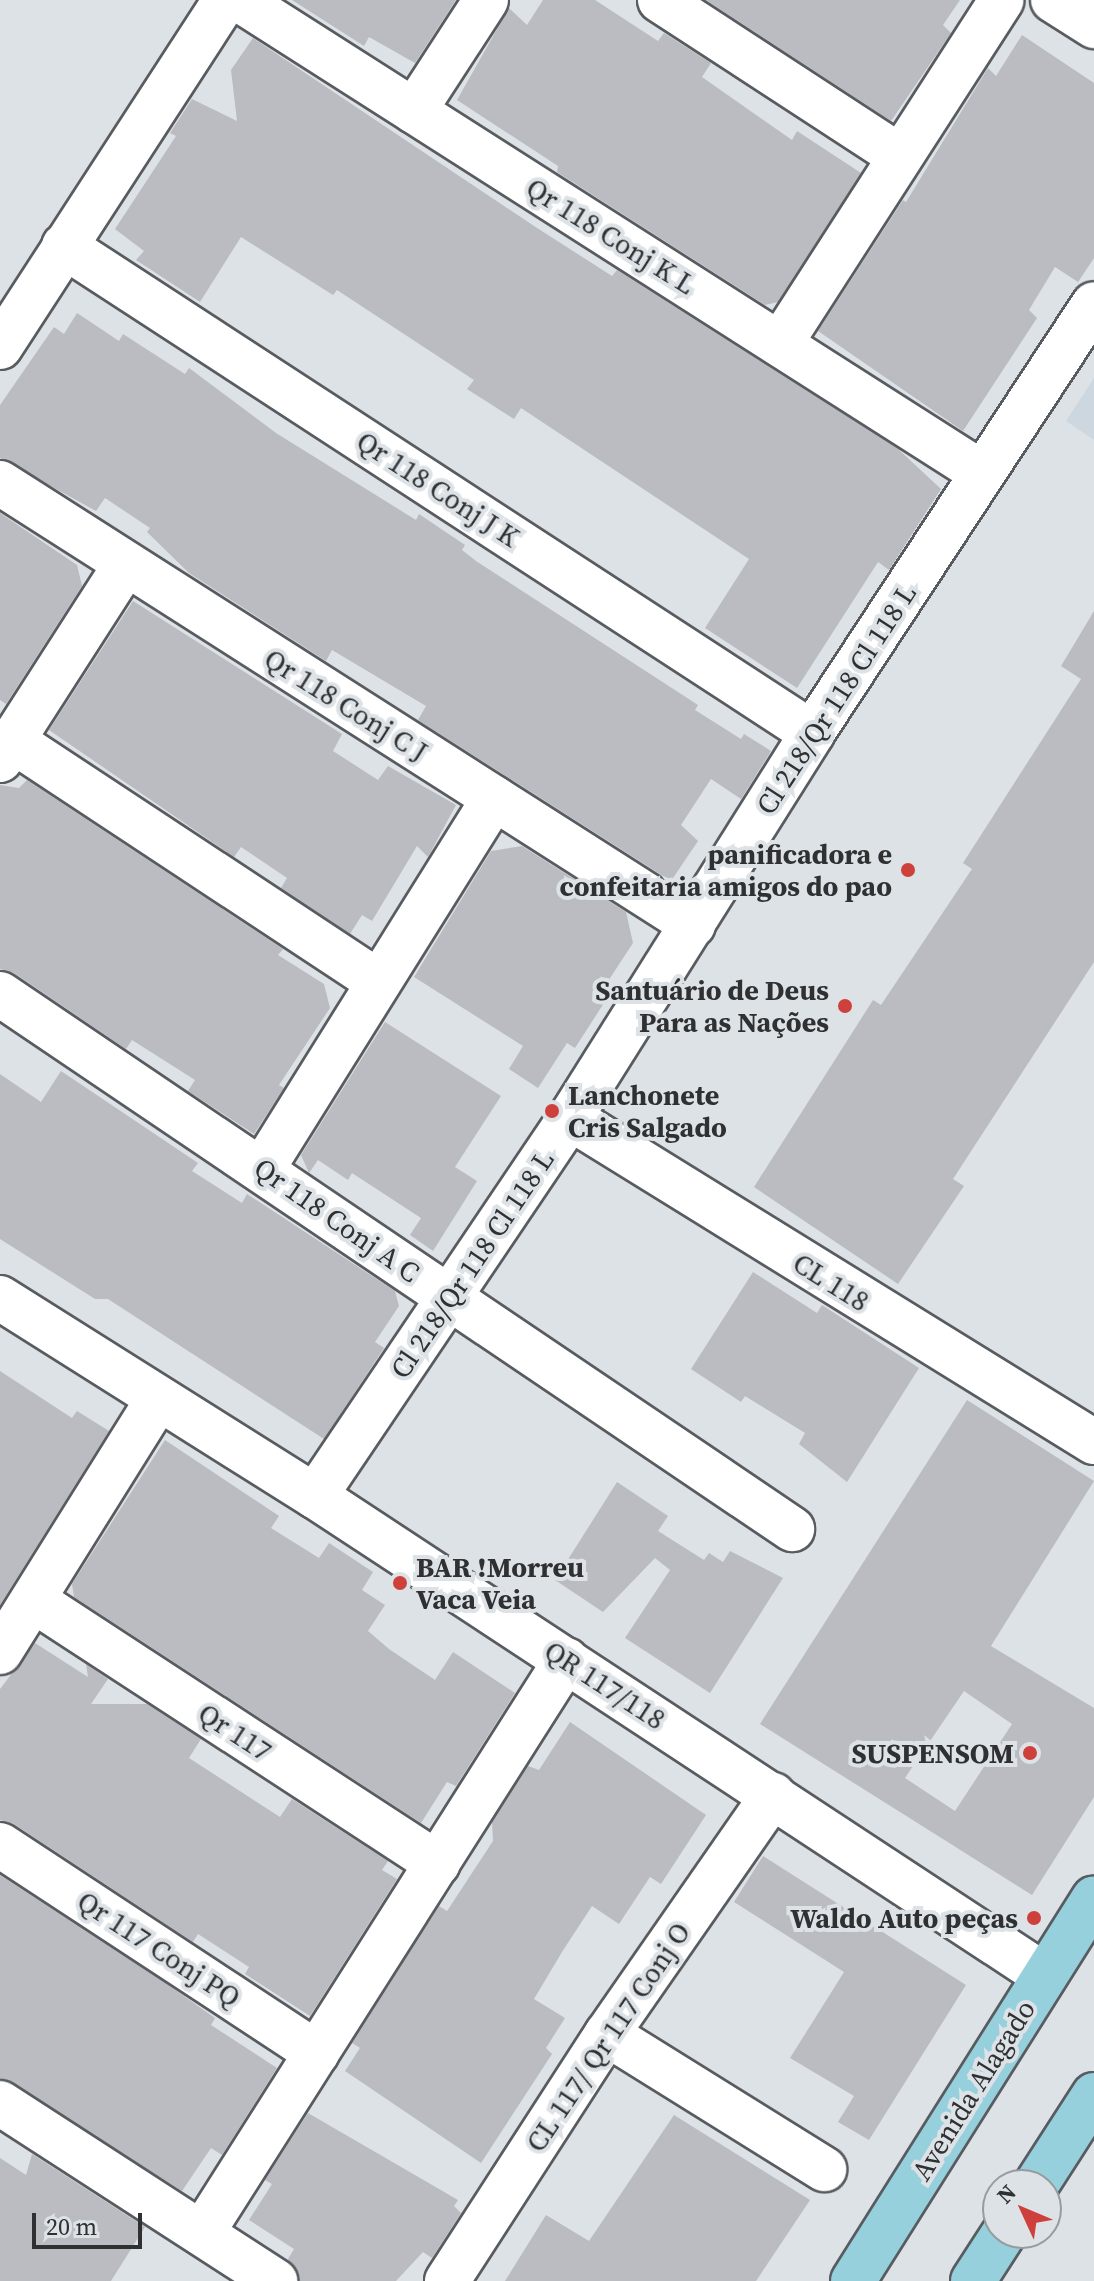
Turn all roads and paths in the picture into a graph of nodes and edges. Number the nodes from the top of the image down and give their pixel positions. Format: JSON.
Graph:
{"nodes":[{"id":1,"x":225,"y":0,"type":"edge"},
{"id":2,"x":240,"y":0,"type":"edge"},
{"id":3,"x":486,"y":0,"type":"edge"},
{"id":4,"x":660,"y":0,"type":"edge"},
{"id":5,"x":1002,"y":0,"type":"edge"},
{"id":6,"x":1053,"y":0,"type":"edge"},
{"id":7,"x":1094,"y":26,"type":"edge"},
{"id":8,"x":414,"y":111,"type":"junction"},
{"id":9,"x":899,"y":156,"type":"junction"},
{"id":10,"x":64,"y":246,"type":"junction"},
{"id":11,"x":1094,"y":304,"type":"edge"},
{"id":12,"x":780,"y":344,"type":"junction"},
{"id":13,"x":0,"y":347,"type":"edge"},
{"id":14,"x":982,"y":473,"type":"junction"},
{"id":15,"x":0,"y":483,"type":"edge"},
{"id":16,"x":124,"y":567,"type":"junction"},
{"id":17,"x":812,"y":733,"type":"junction"},
{"id":18,"x":7,"y":751,"type":"edge"},
{"id":19,"x":494,"y":798,"type":"junction"},
{"id":20,"x":693,"y":925,"type":"junction"},
{"id":21,"x":378,"y":982,"type":"junction"},
{"id":22,"x":0,"y":994,"type":"edge"},
{"id":23,"x":570,"y":1118,"type":"junction"},
{"id":24,"x":263,"y":1168,"type":"junction"},
{"id":25,"x":0,"y":1298,"type":"edge"},
{"id":26,"x":451,"y":1299,"type":"junction"},
{"id":27,"x":158,"y":1399,"type":"junction"},
{"id":28,"x":1094,"y":1442,"type":"edge"},
{"id":29,"x":315,"y":1496,"type":"junction"},
{"id":30,"x":792,"y":1529,"type":"dead end"},
{"id":31,"x":33,"y":1600,"type":"junction"},
{"id":32,"x":0,"y":1652,"type":"edge"},
{"id":33,"x":566,"y":1660,"type":"junction"},
{"id":34,"x":773,"y":1795,"type":"junction"},
{"id":35,"x":0,"y":1845,"type":"edge"},
{"id":36,"x":438,"y":1864,"type":"junction"},
{"id":37,"x":1094,"y":1899,"type":"edge"},
{"id":38,"x":1044,"y":1975,"type":"junction"},
{"id":39,"x":607,"y":2034,"type":"junction"},
{"id":40,"x":317,"y":2053,"type":"junction"},
{"id":41,"x":1094,"y":2095,"type":"edge"},
{"id":42,"x":0,"y":2103,"type":"edge"},
{"id":43,"x":824,"y":2169,"type":"dead end"},
{"id":44,"x":1046,"y":2169,"type":"edge"},
{"id":45,"x":202,"y":2233,"type":"junction"},
{"id":46,"x":994,"y":2249,"type":"edge"},
{"id":47,"x":275,"y":2281,"type":"edge"},
{"id":48,"x":447,"y":2281,"type":"edge"},
{"id":49,"x":853,"y":2281,"type":"edge"},
{"id":50,"x":973,"y":2281,"type":"edge"}],
"edges":[{"from":1,"to":10,"type":"street"},
{"from":2,"to":8,"type":"street","name":"Qr 118 Conj K L"},
{"from":3,"to":8,"type":"street"},
{"from":4,"to":9,"type":"street"},
{"from":5,"to":9,"type":"street"},
{"from":6,"to":7,"type":"street"},
{"from":8,"to":12,"type":"street","name":"Qr 118 Conj K L"},
{"from":9,"to":12,"type":"street"},
{"from":10,"to":13,"type":"street"},
{"from":10,"to":17,"type":"street","name":"Qr 118 Conj J K"},
{"from":11,"to":14,"type":"street","name":"Cl 218/Qr 118 Cl 118 L"},
{"from":12,"to":14,"type":"street","name":"Qr 118 Conj K L"},
{"from":14,"to":17,"type":"street","name":"Cl 218/Qr 118 Cl 118 L"},
{"from":15,"to":16,"type":"street","name":"Qr 118 Conj C J"},
{"from":16,"to":18,"type":"street"},
{"from":16,"to":19,"type":"street","name":"Qr 118 Conj C J"},
{"from":17,"to":20,"type":"street","name":"Cl 218/Qr 118 Cl 118 L"},
{"from":18,"to":21,"type":"street"},
{"from":19,"to":20,"type":"street","name":"Qr 118 Conj C J"},
{"from":19,"to":21,"type":"street"},
{"from":20,"to":23,"type":"street","name":"Cl 218/Qr 118 Cl 118 L"},
{"from":21,"to":24,"type":"street"},
{"from":22,"to":24,"type":"street","name":"Qr 118 Conj A C"},
{"from":23,"to":26,"type":"street","name":"Cl 218/Qr 118 Cl 118 L"},
{"from":23,"to":28,"type":"street","name":"CL 118"},
{"from":24,"to":26,"type":"street","name":"Qr 118 Conj A C"},
{"from":25,"to":27,"type":"street","name":"QR 117/118"},
{"from":26,"to":29,"type":"street","name":"Cl 218/Qr 118 Cl 118 L"},
{"from":26,"to":30,"type":"street","name":"Qr 118 Conj A C"},
{"from":27,"to":29,"type":"street","name":"QR 117/118"},
{"from":27,"to":31,"type":"street"},
{"from":29,"to":33,"type":"street","name":"QR 117/118"},
{"from":31,"to":32,"type":"street"},
{"from":31,"to":36,"type":"street","name":"Qr 117"},
{"from":33,"to":34,"type":"street","name":"QR 117/118"},
{"from":33,"to":36,"type":"street"},
{"from":34,"to":38,"type":"street","name":"QR 117/118"},
{"from":34,"to":39,"type":"street","name":"CL 117/ Qr 117 Conj O"},
{"from":35,"to":40,"type":"street","name":"Qr 117 Conj PQ"},
{"from":36,"to":40,"type":"street"},
{"from":37,"to":38,"type":"main road","name":"Avenida Alagado"},
{"from":38,"to":49,"type":"main road","name":"Avenida Alagado"},
{"from":39,"to":43,"type":"street"},
{"from":39,"to":48,"type":"street","name":"CL 117/ Qr 117 Conj O"},
{"from":40,"to":45,"type":"street"},
{"from":41,"to":44,"type":"main road"},
{"from":42,"to":45,"type":"street"},
{"from":45,"to":47,"type":"street"},
{"from":46,"to":50,"type":"main road"}]}
